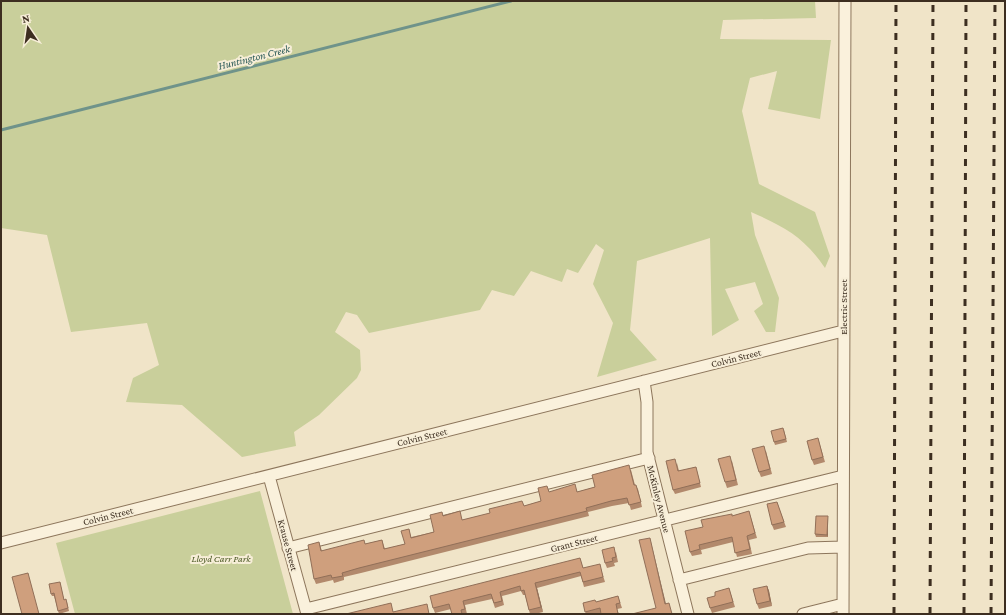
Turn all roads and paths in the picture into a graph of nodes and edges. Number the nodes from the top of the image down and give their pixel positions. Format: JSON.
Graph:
{"nodes":[{"id":1,"x":845,"y":1,"type":"edge"},
{"id":2,"x":843,"y":331,"type":"junction"},
{"id":3,"x":644,"y":381,"type":"junction"},
{"id":4,"x":649,"y":458,"type":"junction"},
{"id":5,"x":269,"y":476,"type":"junction"},
{"id":6,"x":843,"y":476,"type":"junction"},
{"id":7,"x":664,"y":521,"type":"junction"},
{"id":8,"x":1,"y":543,"type":"edge"},
{"id":9,"x":843,"y":547,"type":"junction"},
{"id":10,"x":288,"y":548,"type":"junction"},
{"id":11,"x":679,"y":580,"type":"junction"},
{"id":12,"x":842,"y":609,"type":"edge"},
{"id":13,"x":306,"y":612,"type":"edge"},
{"id":14,"x":688,"y":614,"type":"edge"},
{"id":15,"x":803,"y":614,"type":"edge"}],
"edges":[{"from":1,"to":2,"type":"street","name":"Electric Street"},
{"from":2,"to":3,"type":"street","name":"Colvin Street"},
{"from":2,"to":6,"type":"street","name":"Electric Street"},
{"from":3,"to":4,"type":"street","name":"McKinley Avenue"},
{"from":3,"to":5,"type":"street","name":"Colvin Street"},
{"from":4,"to":7,"type":"street","name":"McKinley Avenue"},
{"from":4,"to":10,"type":"street"},
{"from":5,"to":8,"type":"street","name":"Colvin Street"},
{"from":5,"to":10,"type":"street","name":"Krause Street"},
{"from":6,"to":7,"type":"street","name":"Grant Street"},
{"from":6,"to":9,"type":"street","name":"Electric Street"},
{"from":7,"to":11,"type":"street","name":"McKinley Avenue"},
{"from":7,"to":13,"type":"street","name":"Grant Street"},
{"from":9,"to":11,"type":"street"},
{"from":9,"to":12,"type":"street","name":"Electric Street"},
{"from":10,"to":13,"type":"street","name":"Krause Street"},
{"from":11,"to":14,"type":"street","name":"McKinley Avenue"},
{"from":12,"to":15,"type":"street"}]}
